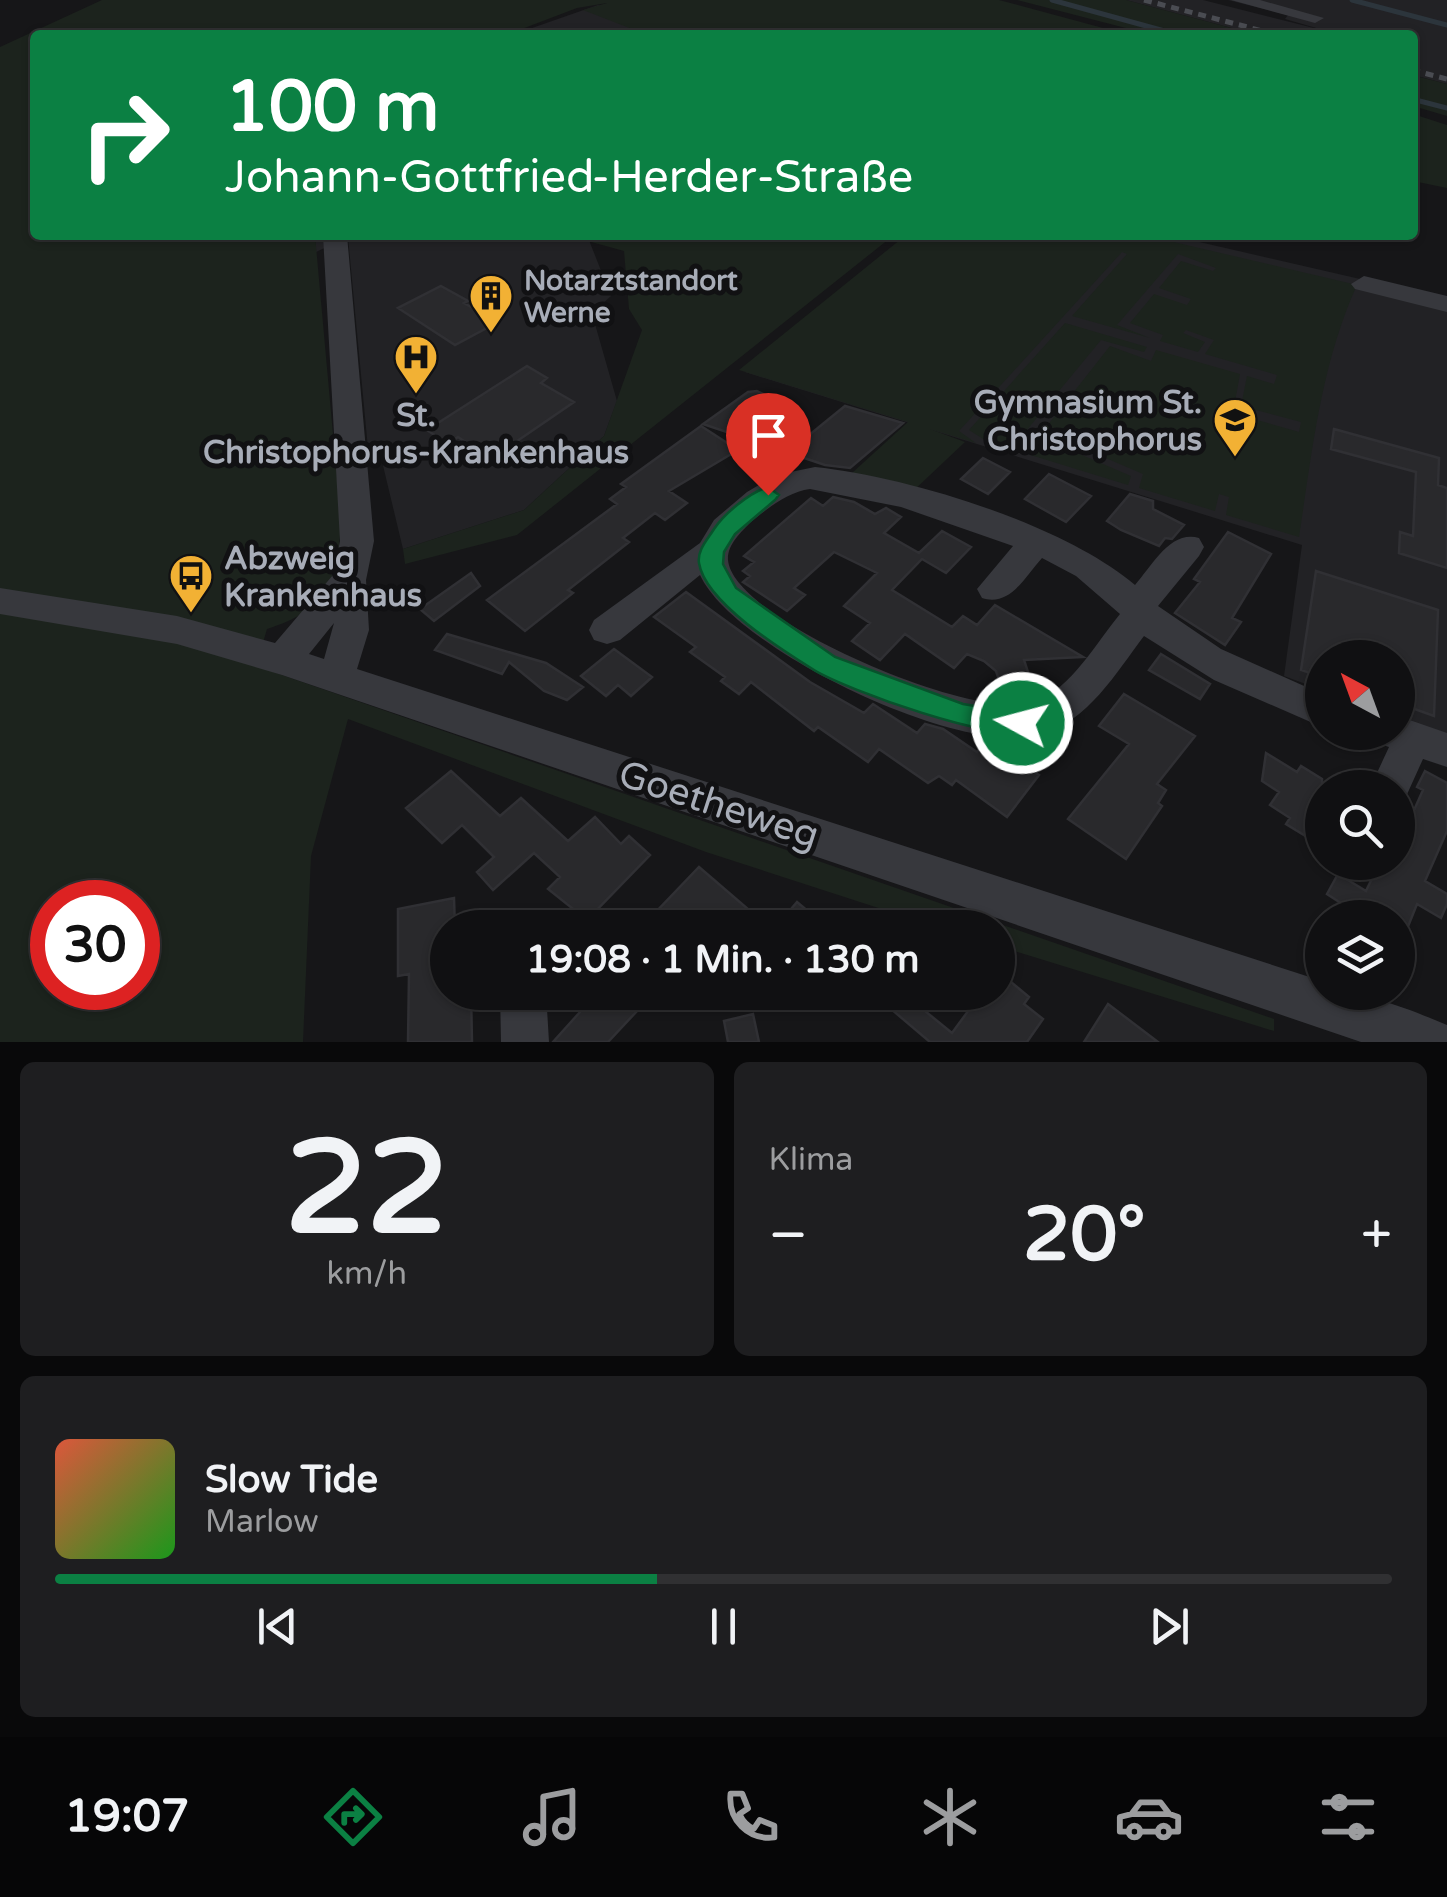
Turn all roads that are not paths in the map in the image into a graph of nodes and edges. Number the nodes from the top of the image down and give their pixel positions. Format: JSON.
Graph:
{"nodes":[{"id":1,"x":1239,"y":0,"type":"edge"},
{"id":2,"x":1315,"y":18,"type":"dead end"},
{"id":3,"x":336,"y":240,"type":"edge"},
{"id":4,"x":1364,"y":284,"type":"dead end"},
{"id":5,"x":1447,"y":304,"type":"edge"},
{"id":6,"x":1038,"y":542,"type":"junction"},
{"id":7,"x":1187,"y":547,"type":"dead end"},
{"id":8,"x":712,"y":551,"type":"junction"},
{"id":9,"x":349,"y":580,"type":"junction"},
{"id":10,"x":994,"y":589,"type":"dead end"},
{"id":11,"x":0,"y":600,"type":"edge"},
{"id":12,"x":1138,"y":612,"type":"junction"},
{"id":13,"x":607,"y":630,"type":"dead end"},
{"id":14,"x":282,"y":660,"type":"junction"},
{"id":15,"x":333,"y":677,"type":"junction"},
{"id":16,"x":1305,"y":703,"type":"edge"},
{"id":17,"x":1418,"y":740,"type":"edge"},
{"id":18,"x":1400,"y":770,"type":"edge"},
{"id":19,"x":525,"y":1010,"type":"edge"},
{"id":20,"x":526,"y":1042,"type":"edge"},
{"id":21,"x":1430,"y":1042,"type":"edge"}],
"edges":[{"from":1,"to":2,"type":"street"},
{"from":3,"to":9,"type":"street"},
{"from":4,"to":5,"type":"street"},
{"from":6,"to":8,"type":"street"},
{"from":6,"to":10,"type":"street"},
{"from":6,"to":12,"type":"street"},
{"from":7,"to":12,"type":"street"},
{"from":8,"to":12,"type":"street"},
{"from":8,"to":13,"type":"street"},
{"from":9,"to":14,"type":"street"},
{"from":9,"to":15,"type":"street"},
{"from":11,"to":14,"type":"street","name":"Goetheweg"},
{"from":12,"to":16,"type":"street"},
{"from":14,"to":15,"type":"street","name":"Goetheweg"},
{"from":15,"to":21,"type":"street","name":"Goetheweg"},
{"from":17,"to":18,"type":"street"},
{"from":19,"to":20,"type":"street"}]}
